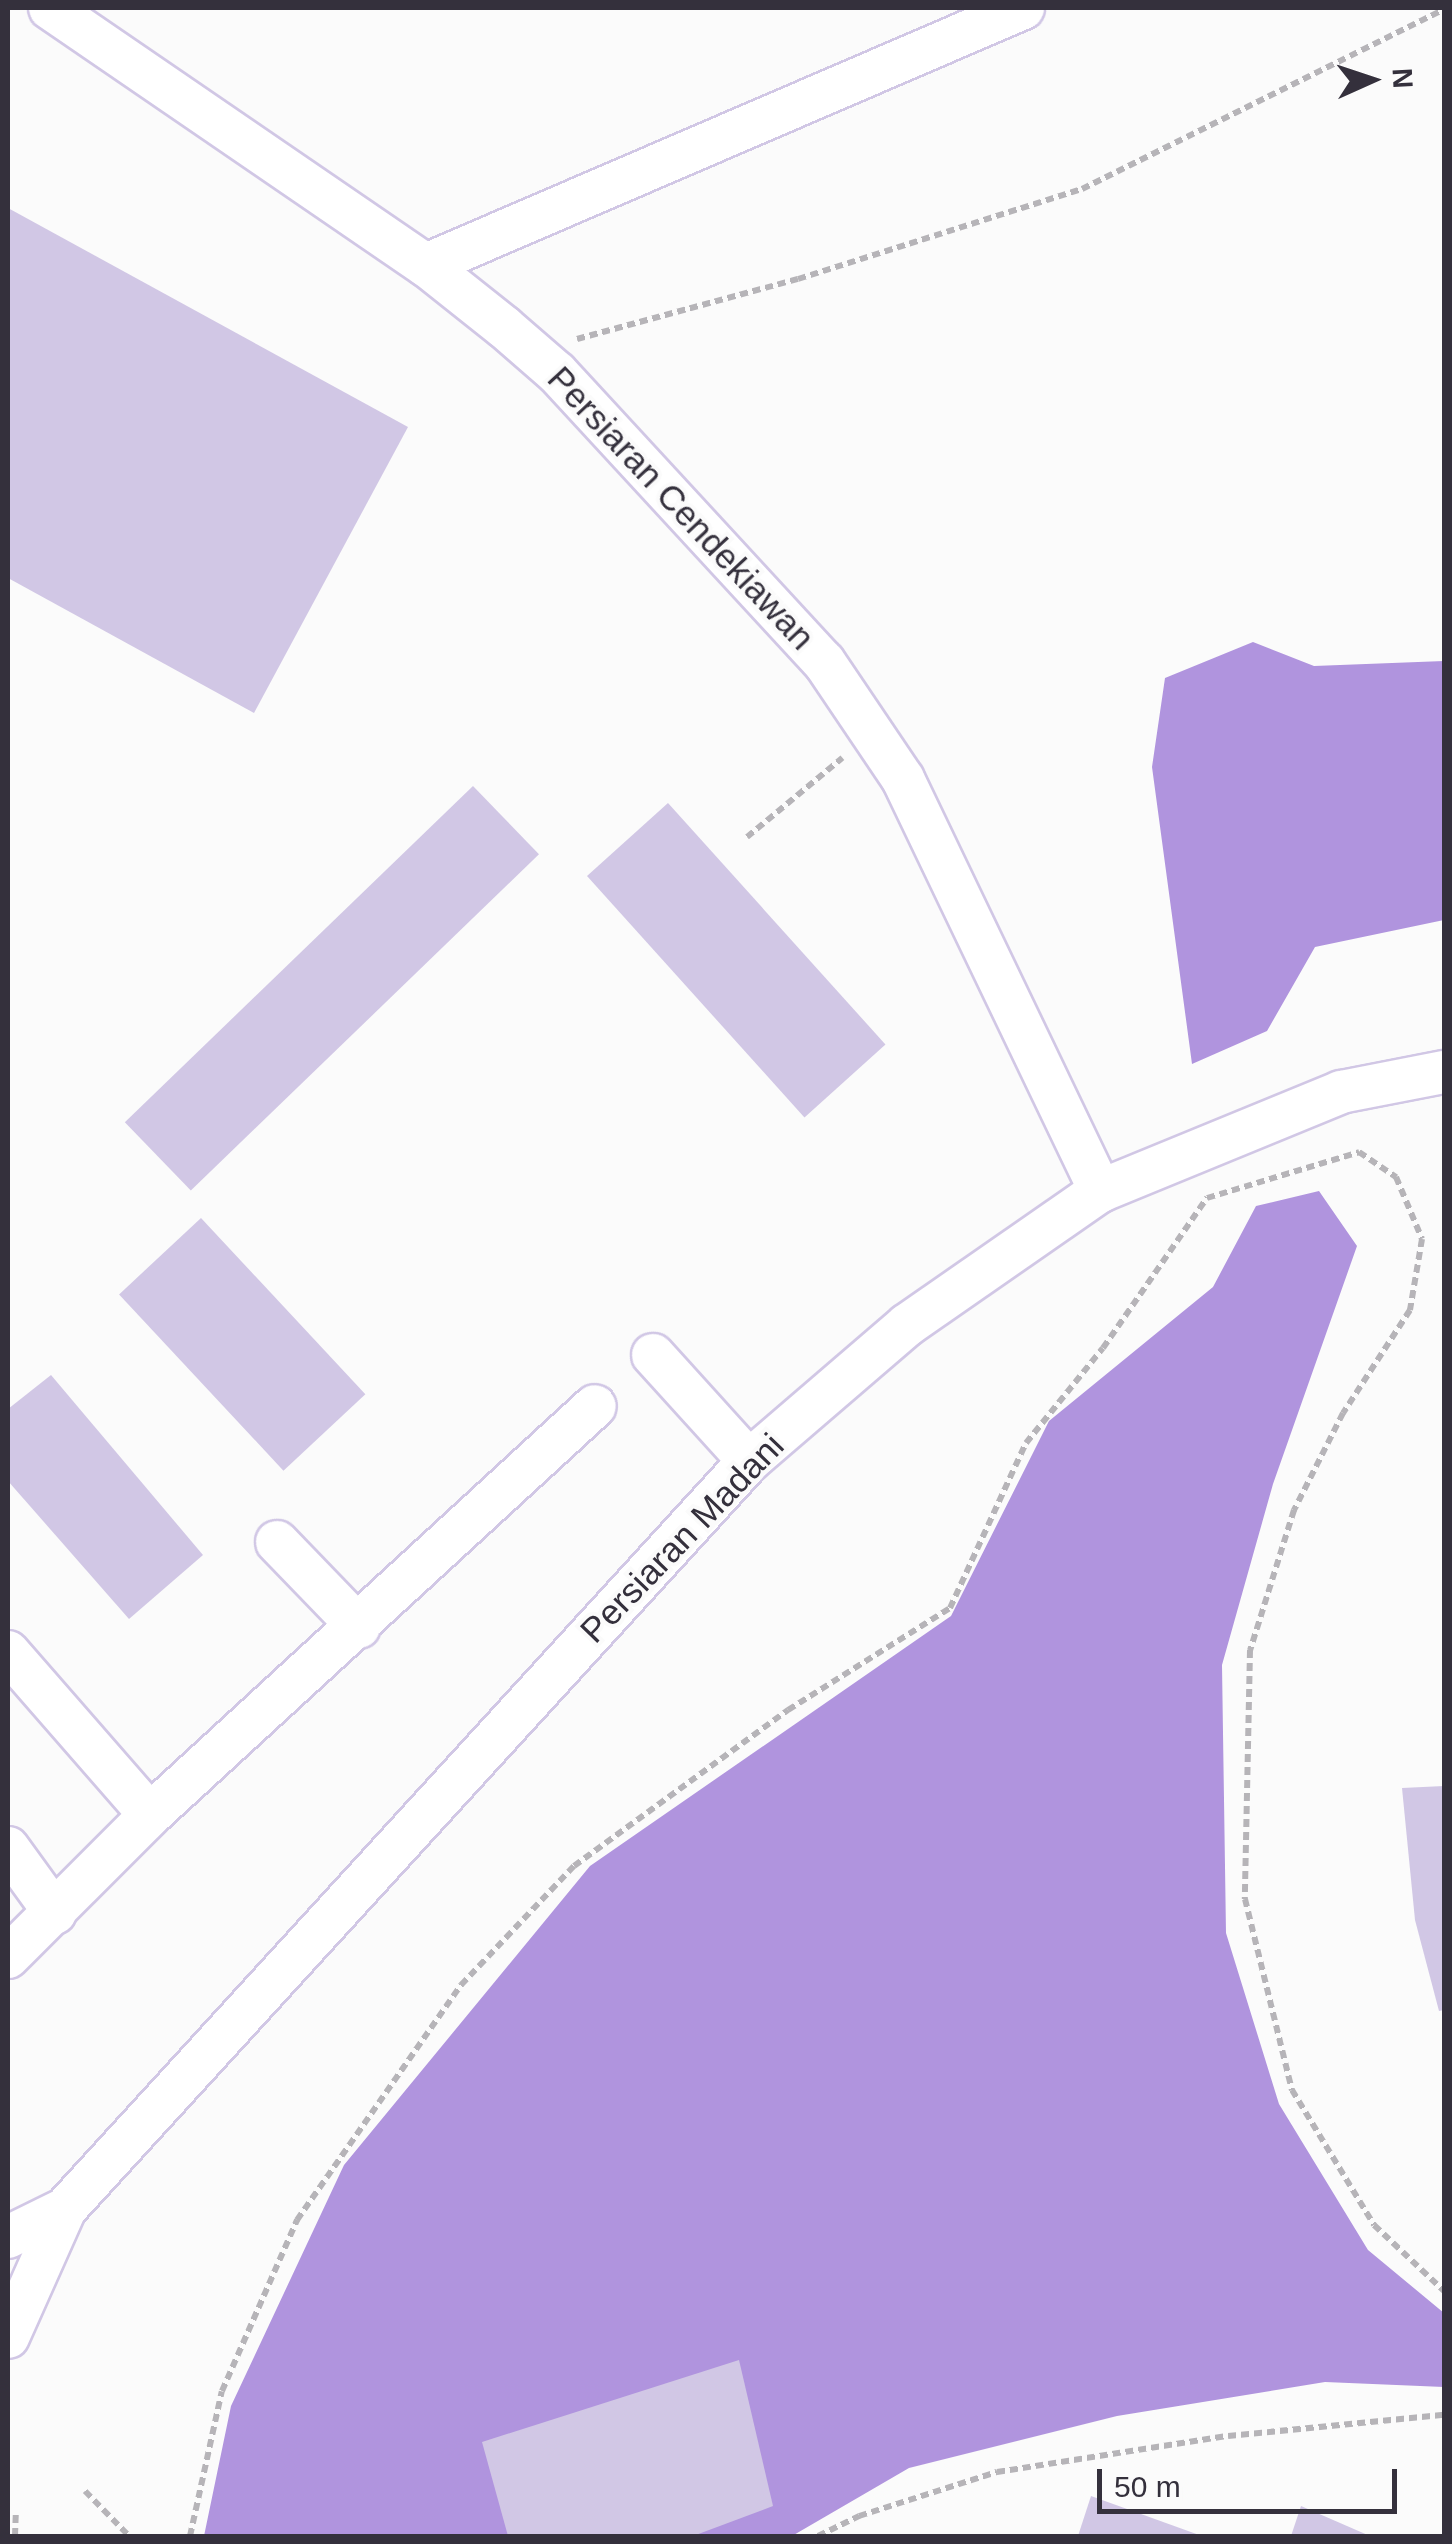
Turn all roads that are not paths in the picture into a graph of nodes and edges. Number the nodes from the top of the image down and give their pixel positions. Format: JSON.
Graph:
{"nodes":[{"id":1,"x":50,"y":8,"type":"edge"},
{"id":2,"x":1023,"y":8,"type":"edge"},
{"id":3,"x":426,"y":265,"type":"junction"},
{"id":4,"x":1444,"y":1072,"type":"edge"},
{"id":5,"x":1100,"y":1191,"type":"junction"},
{"id":6,"x":653,"y":1355,"type":"dead end"},
{"id":7,"x":595,"y":1406,"type":"dead end"},
{"id":8,"x":749,"y":1461,"type":"junction"},
{"id":9,"x":277,"y":1542,"type":"dead end"},
{"id":10,"x":358,"y":1627,"type":"junction"},
{"id":11,"x":8,"y":1652,"type":"edge"},
{"id":12,"x":150,"y":1816,"type":"junction"},
{"id":13,"x":8,"y":1848,"type":"edge"},
{"id":14,"x":55,"y":1913,"type":"junction"},
{"id":15,"x":8,"y":1957,"type":"edge"},
{"id":16,"x":66,"y":2209,"type":"junction"},
{"id":17,"x":8,"y":2237,"type":"edge"},
{"id":18,"x":8,"y":2336,"type":"edge"}],
"edges":[{"from":1,"to":3,"type":"street","name":"Persiaran Cendekiawan"},
{"from":2,"to":3,"type":"street"},
{"from":3,"to":5,"type":"street","name":"Persiaran Cendekiawan"},
{"from":4,"to":5,"type":"street","name":"Persiaran Madani"},
{"from":5,"to":8,"type":"street","name":"Persiaran Madani"},
{"from":6,"to":8,"type":"street"},
{"from":7,"to":10,"type":"street"},
{"from":8,"to":16,"type":"street","name":"Persiaran Madani"},
{"from":9,"to":10,"type":"street"},
{"from":10,"to":12,"type":"street"},
{"from":11,"to":12,"type":"street"},
{"from":12,"to":14,"type":"street"},
{"from":13,"to":14,"type":"street"},
{"from":14,"to":15,"type":"street"},
{"from":16,"to":17,"type":"street"},
{"from":16,"to":18,"type":"street"}]}
